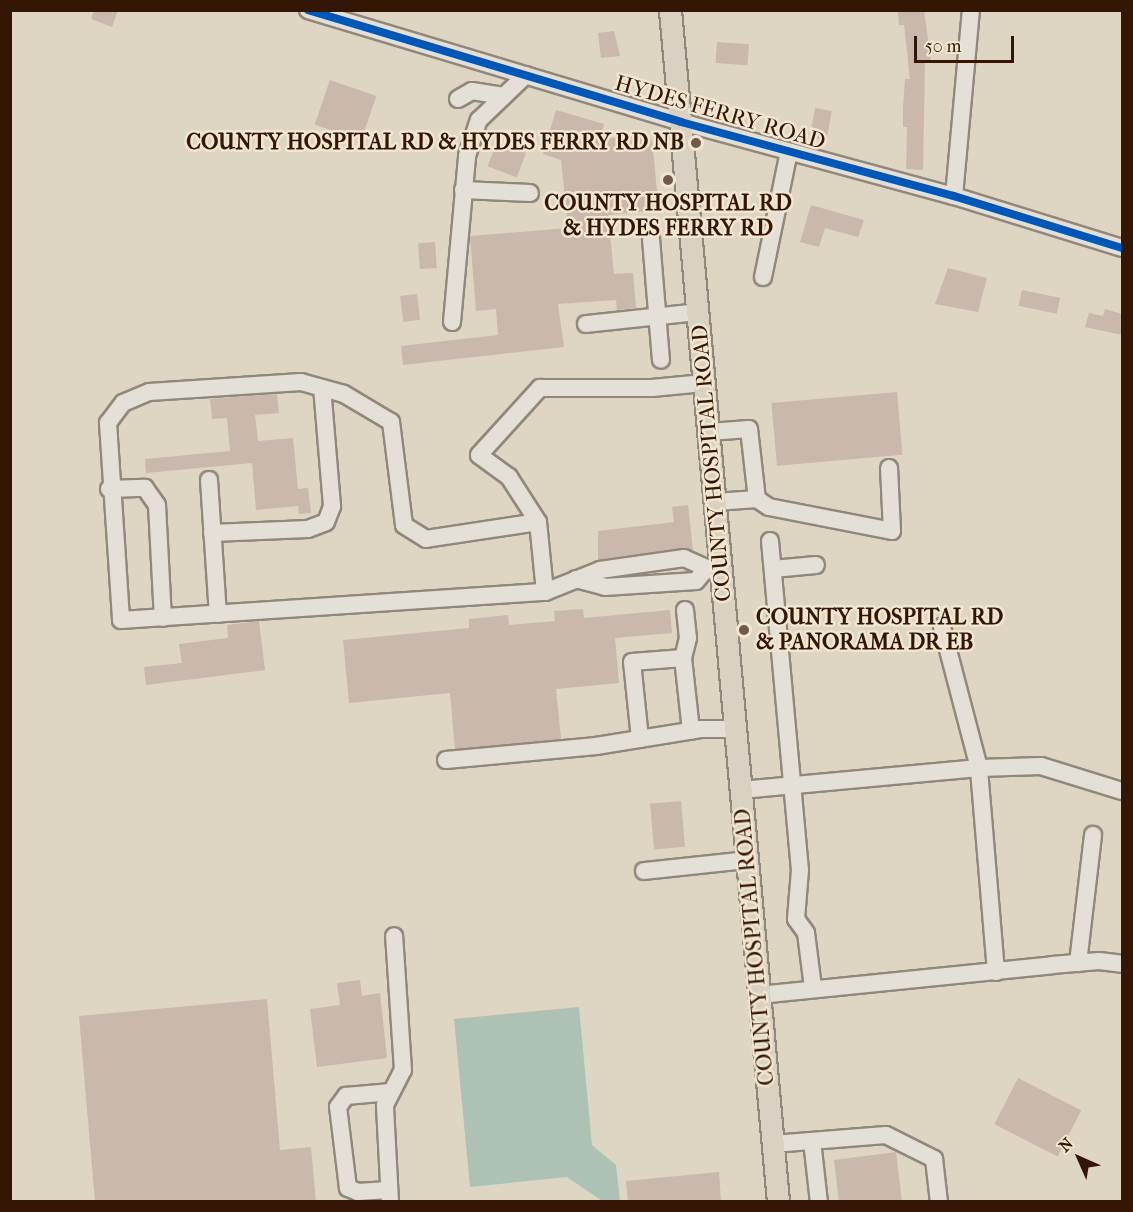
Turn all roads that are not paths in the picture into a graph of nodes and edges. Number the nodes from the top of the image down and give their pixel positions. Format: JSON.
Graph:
{"nodes":[{"id":1,"x":308,"y":10,"type":"edge"},
{"id":2,"x":670,"y":10,"type":"edge"},
{"id":3,"x":971,"y":10,"type":"edge"},
{"id":4,"x":324,"y":13,"type":"edge"},
{"id":5,"x":526,"y":75,"type":"junction"},
{"id":6,"x":504,"y":96,"type":"junction"},
{"id":7,"x":458,"y":99,"type":"dead end"},
{"id":8,"x":681,"y":122,"type":"junction"},
{"id":9,"x":789,"y":152,"type":"junction"},
{"id":10,"x":463,"y":190,"type":"junction"},
{"id":11,"x":530,"y":193,"type":"dead end"},
{"id":12,"x":954,"y":196,"type":"junction"},
{"id":13,"x":651,"y":239,"type":"dead end"},
{"id":14,"x":1122,"y":248,"type":"edge"},
{"id":15,"x":763,"y":277,"type":"dead end"},
{"id":16,"x":698,"y":312,"type":"junction"},
{"id":17,"x":657,"y":316,"type":"junction"},
{"id":18,"x":452,"y":322,"type":"dead end"},
{"id":19,"x":586,"y":324,"type":"dead end"},
{"id":20,"x":661,"y":360,"type":"dead end"},
{"id":21,"x":704,"y":383,"type":"junction"},
{"id":22,"x":322,"y":388,"type":"junction"},
{"id":23,"x":709,"y":432,"type":"junction"},
{"id":24,"x":889,"y":468,"type":"dead end"},
{"id":25,"x":209,"y":480,"type":"dead end"},
{"id":26,"x":109,"y":489,"type":"junction"},
{"id":27,"x":756,"y":499,"type":"junction"},
{"id":28,"x":715,"y":502,"type":"junction"},
{"id":29,"x":538,"y":522,"type":"junction"},
{"id":30,"x":212,"y":533,"type":"junction"},
{"id":31,"x":770,"y":541,"type":"dead end"},
{"id":32,"x":816,"y":566,"type":"dead end"},
{"id":33,"x":773,"y":570,"type":"junction"},
{"id":34,"x":714,"y":572,"type":"junction"},
{"id":35,"x":576,"y":579,"type":"junction"},
{"id":36,"x":545,"y":592,"type":"junction"},
{"id":37,"x":685,"y":610,"type":"dead end"},
{"id":38,"x":218,"y":614,"type":"junction"},
{"id":39,"x":163,"y":618,"type":"junction"},
{"id":40,"x":942,"y":627,"type":"dead end"},
{"id":41,"x":683,"y":658,"type":"junction"},
{"id":42,"x":735,"y":729,"type":"junction"},
{"id":43,"x":691,"y":731,"type":"junction"},
{"id":44,"x":639,"y":739,"type":"junction"},
{"id":45,"x":446,"y":760,"type":"dead end"},
{"id":46,"x":979,"y":768,"type":"junction"},
{"id":47,"x":793,"y":784,"type":"junction"},
{"id":48,"x":741,"y":790,"type":"junction"},
{"id":49,"x":1122,"y":791,"type":"edge"},
{"id":50,"x":1093,"y":835,"type":"dead end"},
{"id":51,"x":747,"y":860,"type":"junction"},
{"id":52,"x":644,"y":871,"type":"dead end"},
{"id":53,"x":394,"y":936,"type":"dead end"},
{"id":54,"x":1078,"y":963,"type":"junction"},
{"id":55,"x":1122,"y":964,"type":"edge"},
{"id":56,"x":996,"y":972,"type":"junction"},
{"id":57,"x":813,"y":988,"type":"junction"},
{"id":58,"x":759,"y":994,"type":"junction"},
{"id":59,"x":391,"y":1092,"type":"junction"},
{"id":60,"x":812,"y":1141,"type":"junction"},
{"id":61,"x":773,"y":1144,"type":"junction"},
{"id":62,"x":389,"y":1196,"type":"edge"},
{"id":63,"x":778,"y":1202,"type":"edge"},
{"id":64,"x":819,"y":1202,"type":"edge"},
{"id":65,"x":939,"y":1202,"type":"edge"}],
"edges":[{"from":1,"to":4,"type":"street","name":"HYDES FERRY ROAD"},
{"from":2,"to":8,"type":"main road","name":"COUNTY HOSPITAL ROAD"},
{"from":3,"to":12,"type":"street"},
{"from":4,"to":5,"type":"street","name":"HYDES FERRY ROAD"},
{"from":5,"to":6,"type":"street"},
{"from":5,"to":8,"type":"street","name":"HYDES FERRY ROAD"},
{"from":6,"to":7,"type":"street"},
{"from":6,"to":10,"type":"street"},
{"from":8,"to":9,"type":"street","name":"HYDES FERRY ROAD"},
{"from":8,"to":16,"type":"main road","name":"COUNTY HOSPITAL ROAD"},
{"from":9,"to":12,"type":"street","name":"HYDES FERRY ROAD"},
{"from":9,"to":15,"type":"street"},
{"from":10,"to":11,"type":"street"},
{"from":10,"to":18,"type":"street"},
{"from":12,"to":14,"type":"street","name":"HYDES FERRY ROAD"},
{"from":13,"to":17,"type":"street"},
{"from":16,"to":17,"type":"street"},
{"from":16,"to":21,"type":"main road","name":"COUNTY HOSPITAL ROAD"},
{"from":17,"to":19,"type":"street"},
{"from":17,"to":20,"type":"street"},
{"from":21,"to":23,"type":"main road","name":"COUNTY HOSPITAL ROAD"},
{"from":21,"to":29,"type":"street"},
{"from":22,"to":26,"type":"street"},
{"from":22,"to":29,"type":"street"},
{"from":22,"to":30,"type":"street"},
{"from":23,"to":27,"type":"street"},
{"from":23,"to":28,"type":"main road","name":"COUNTY HOSPITAL ROAD"},
{"from":24,"to":27,"type":"street"},
{"from":25,"to":30,"type":"street"},
{"from":26,"to":39,"type":"street"},
{"from":26,"to":39,"type":"street"},
{"from":27,"to":28,"type":"street"},
{"from":28,"to":34,"type":"main road","name":"COUNTY HOSPITAL ROAD"},
{"from":29,"to":36,"type":"street"},
{"from":30,"to":38,"type":"street"},
{"from":31,"to":33,"type":"street"},
{"from":32,"to":33,"type":"street"},
{"from":33,"to":47,"type":"street"},
{"from":34,"to":35,"type":"street"},
{"from":34,"to":35,"type":"street"},
{"from":34,"to":42,"type":"main road","name":"COUNTY HOSPITAL ROAD"},
{"from":35,"to":36,"type":"street"},
{"from":36,"to":38,"type":"street"},
{"from":37,"to":41,"type":"street"},
{"from":38,"to":39,"type":"street"},
{"from":40,"to":46,"type":"street"},
{"from":41,"to":43,"type":"street"},
{"from":41,"to":44,"type":"street"},
{"from":42,"to":43,"type":"street"},
{"from":42,"to":48,"type":"main road","name":"COUNTY HOSPITAL ROAD"},
{"from":43,"to":44,"type":"street"},
{"from":44,"to":45,"type":"street"},
{"from":46,"to":47,"type":"street"},
{"from":46,"to":49,"type":"street"},
{"from":46,"to":56,"type":"street"},
{"from":47,"to":48,"type":"street"},
{"from":47,"to":57,"type":"street"},
{"from":48,"to":51,"type":"main road","name":"COUNTY HOSPITAL ROAD"},
{"from":50,"to":54,"type":"street"},
{"from":51,"to":52,"type":"street"},
{"from":51,"to":58,"type":"main road","name":"COUNTY HOSPITAL ROAD"},
{"from":53,"to":59,"type":"street"},
{"from":54,"to":55,"type":"street"},
{"from":54,"to":56,"type":"street"},
{"from":56,"to":57,"type":"street"},
{"from":57,"to":58,"type":"street"},
{"from":58,"to":61,"type":"main road","name":"COUNTY HOSPITAL ROAD"},
{"from":59,"to":62,"type":"street"},
{"from":59,"to":62,"type":"street"},
{"from":60,"to":61,"type":"street"},
{"from":60,"to":64,"type":"street"},
{"from":60,"to":65,"type":"street"},
{"from":61,"to":63,"type":"main road","name":"COUNTY HOSPITAL ROAD"}]}
